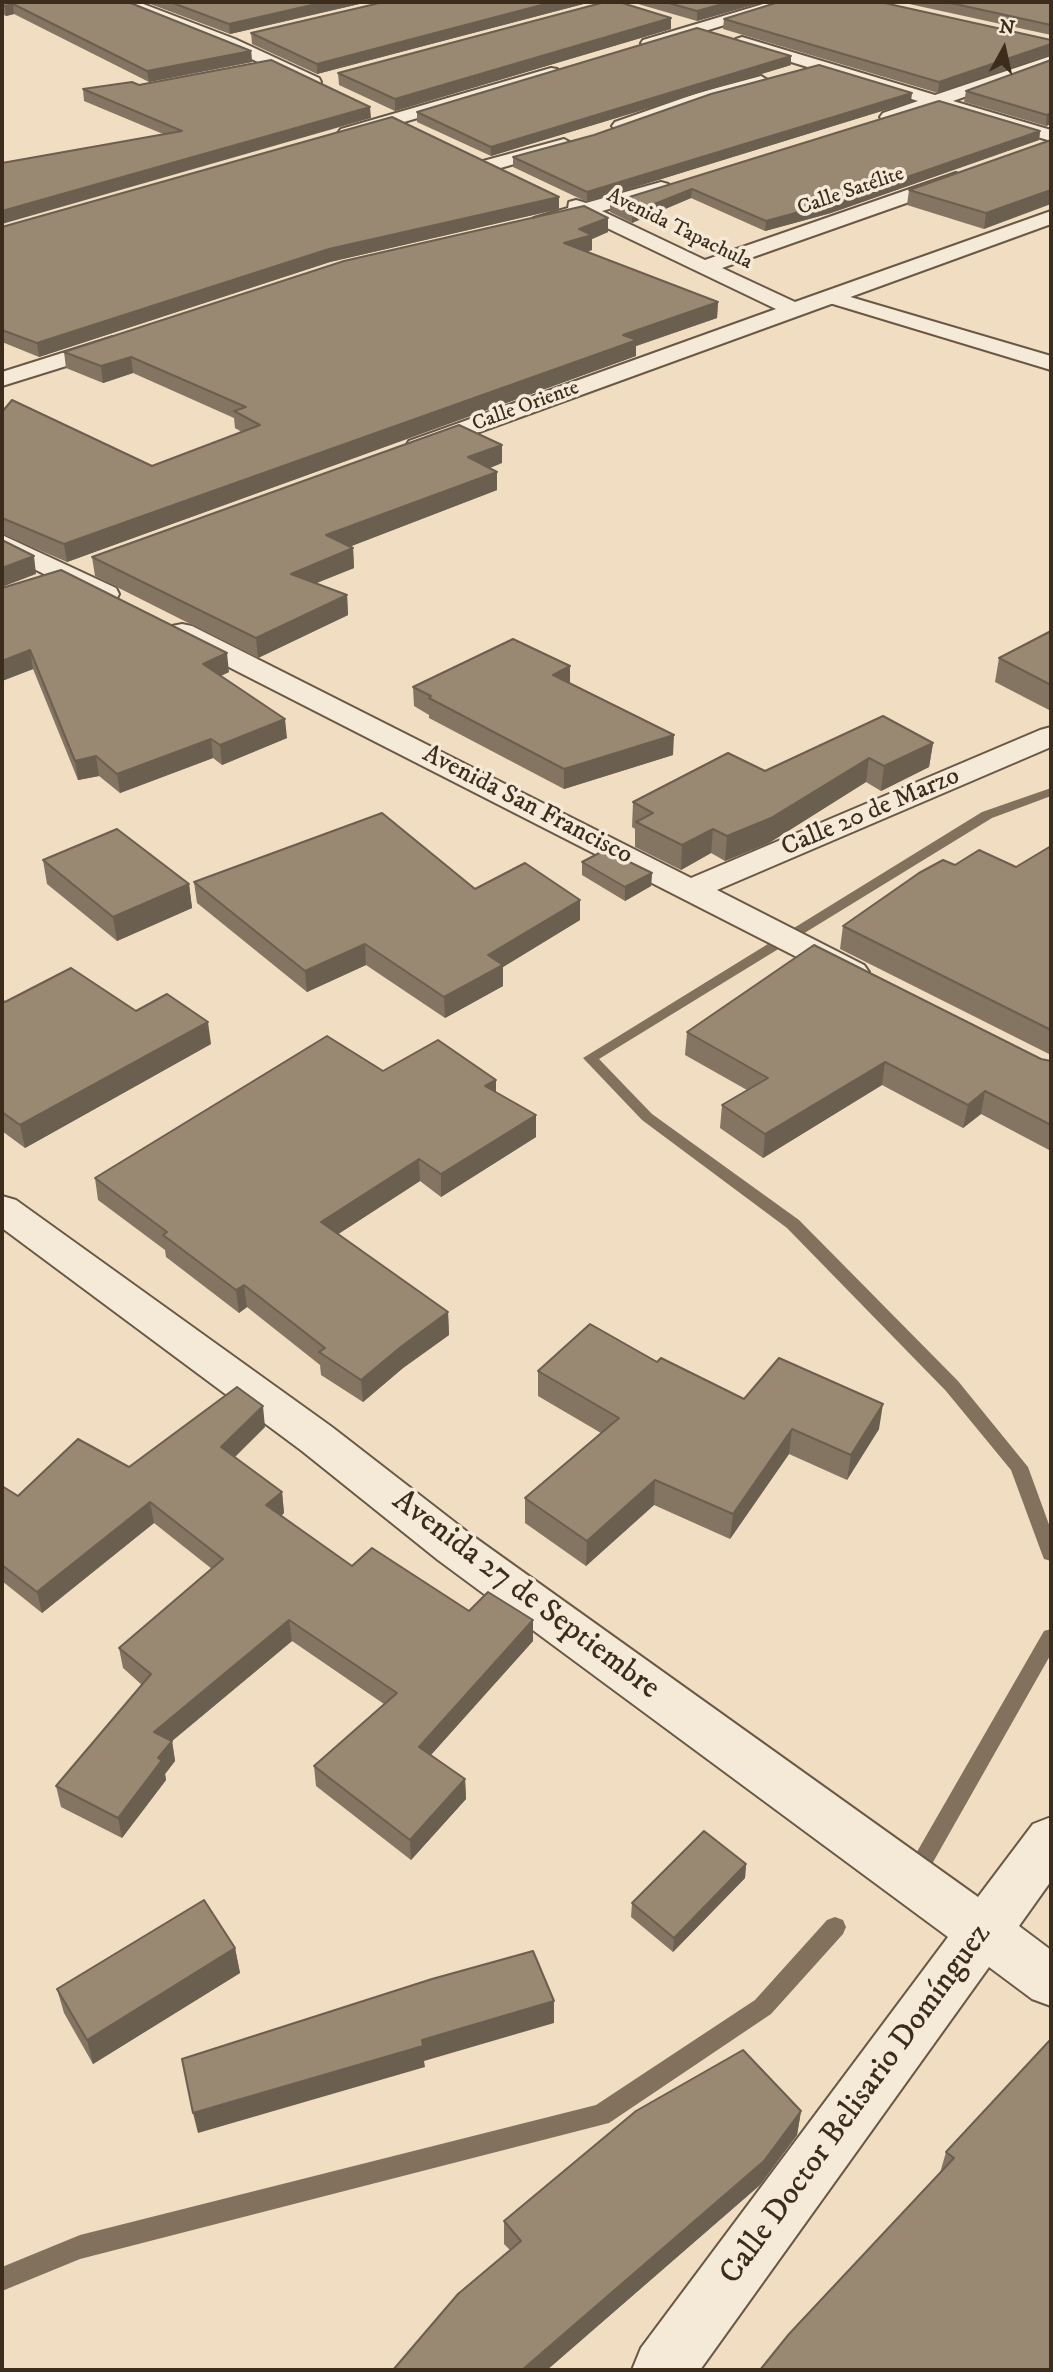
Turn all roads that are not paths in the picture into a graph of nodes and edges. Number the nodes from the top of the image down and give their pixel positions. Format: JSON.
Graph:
{"nodes":[{"id":1,"x":125,"y":2,"type":"edge"},
{"id":2,"x":786,"y":2,"type":"edge"},
{"id":3,"x":667,"y":20,"type":"edge"},
{"id":4,"x":696,"y":29,"type":"junction"},
{"id":5,"x":255,"y":36,"type":"edge"},
{"id":6,"x":229,"y":42,"type":"junction"},
{"id":7,"x":634,"y":48,"type":"edge"},
{"id":8,"x":1051,"y":61,"type":"edge"},
{"id":9,"x":820,"y":65,"type":"junction"},
{"id":10,"x":571,"y":67,"type":"edge"},
{"id":11,"x":323,"y":84,"type":"edge"},
{"id":12,"x":941,"y":101,"type":"junction"},
{"id":13,"x":365,"y":108,"type":"edge"},
{"id":14,"x":390,"y":120,"type":"junction"},
{"id":15,"x":875,"y":121,"type":"edge"},
{"id":16,"x":415,"y":131,"type":"edge"},
{"id":17,"x":324,"y":141,"type":"edge"},
{"id":18,"x":1047,"y":144,"type":"edge"},
{"id":19,"x":977,"y":172,"type":"edge"},
{"id":20,"x":514,"y":176,"type":"edge"},
{"id":21,"x":678,"y":183,"type":"edge"},
{"id":22,"x":562,"y":200,"type":"dead end"},
{"id":23,"x":587,"y":211,"type":"junction"},
{"id":24,"x":1051,"y":217,"type":"edge"},
{"id":25,"x":522,"y":226,"type":"edge"},
{"id":26,"x":704,"y":267,"type":"junction"},
{"id":27,"x":830,"y":297,"type":"junction"},
{"id":28,"x":792,"y":309,"type":"junction"},
{"id":29,"x":128,"y":339,"type":"edge"},
{"id":30,"x":1051,"y":363,"type":"edge"},
{"id":31,"x":2,"y":379,"type":"edge"},
{"id":32,"x":391,"y":456,"type":"edge"},
{"id":33,"x":2,"y":542,"type":"edge"},
{"id":34,"x":81,"y":569,"type":"junction"},
{"id":35,"x":35,"y":586,"type":"edge"},
{"id":36,"x":1051,"y":736,"type":"edge"},
{"id":37,"x":692,"y":889,"type":"junction"},
{"id":38,"x":884,"y":988,"type":"edge"},
{"id":39,"x":2,"y":1209,"type":"edge"},
{"id":40,"x":1051,"y":1840,"type":"edge"},
{"id":41,"x":983,"y":1930,"type":"junction"},
{"id":42,"x":1051,"y":1981,"type":"edge"},
{"id":43,"x":663,"y":2370,"type":"edge"}],
"edges":[{"from":1,"to":6,"type":"street"},
{"from":2,"to":4,"type":"street"},
{"from":3,"to":4,"type":"street"},
{"from":4,"to":7,"type":"street"},
{"from":4,"to":9,"type":"street"},
{"from":5,"to":6,"type":"street"},
{"from":6,"to":11,"type":"street"},
{"from":8,"to":12,"type":"street"},
{"from":9,"to":12,"type":"street"},
{"from":9,"to":20,"type":"street"},
{"from":10,"to":14,"type":"street"},
{"from":12,"to":15,"type":"street"},
{"from":12,"to":18,"type":"street"},
{"from":13,"to":14,"type":"street"},
{"from":14,"to":16,"type":"street"},
{"from":14,"to":17,"type":"street"},
{"from":19,"to":26,"type":"street","name":"Calle Satélite"},
{"from":21,"to":23,"type":"street"},
{"from":22,"to":23,"type":"street","name":"Avenida Tapachula"},
{"from":23,"to":25,"type":"street"},
{"from":23,"to":26,"type":"street","name":"Avenida Tapachula"},
{"from":24,"to":27,"type":"street","name":"Calle Oriente"},
{"from":26,"to":28,"type":"street","name":"Avenida Tapachula"},
{"from":27,"to":28,"type":"street","name":"Calle Oriente"},
{"from":27,"to":30,"type":"street"},
{"from":28,"to":32,"type":"street","name":"Calle Oriente"},
{"from":29,"to":31,"type":"street"},
{"from":33,"to":34,"type":"street","name":"Avenida San Francisco"},
{"from":34,"to":35,"type":"street"},
{"from":34,"to":37,"type":"street","name":"Avenida San Francisco"},
{"from":36,"to":37,"type":"street","name":"Calle 20 de Marzo"},
{"from":37,"to":38,"type":"street","name":"Avenida San Francisco"},
{"from":39,"to":41,"type":"street","name":"Avenida 27 de Septiembre"},
{"from":40,"to":41,"type":"street","name":"Calle Doctor Belisario Domínguez"},
{"from":41,"to":42,"type":"street","name":"Avenida 27 de Septiembre"},
{"from":41,"to":43,"type":"street","name":"Calle Doctor Belisario Domínguez"}]}
